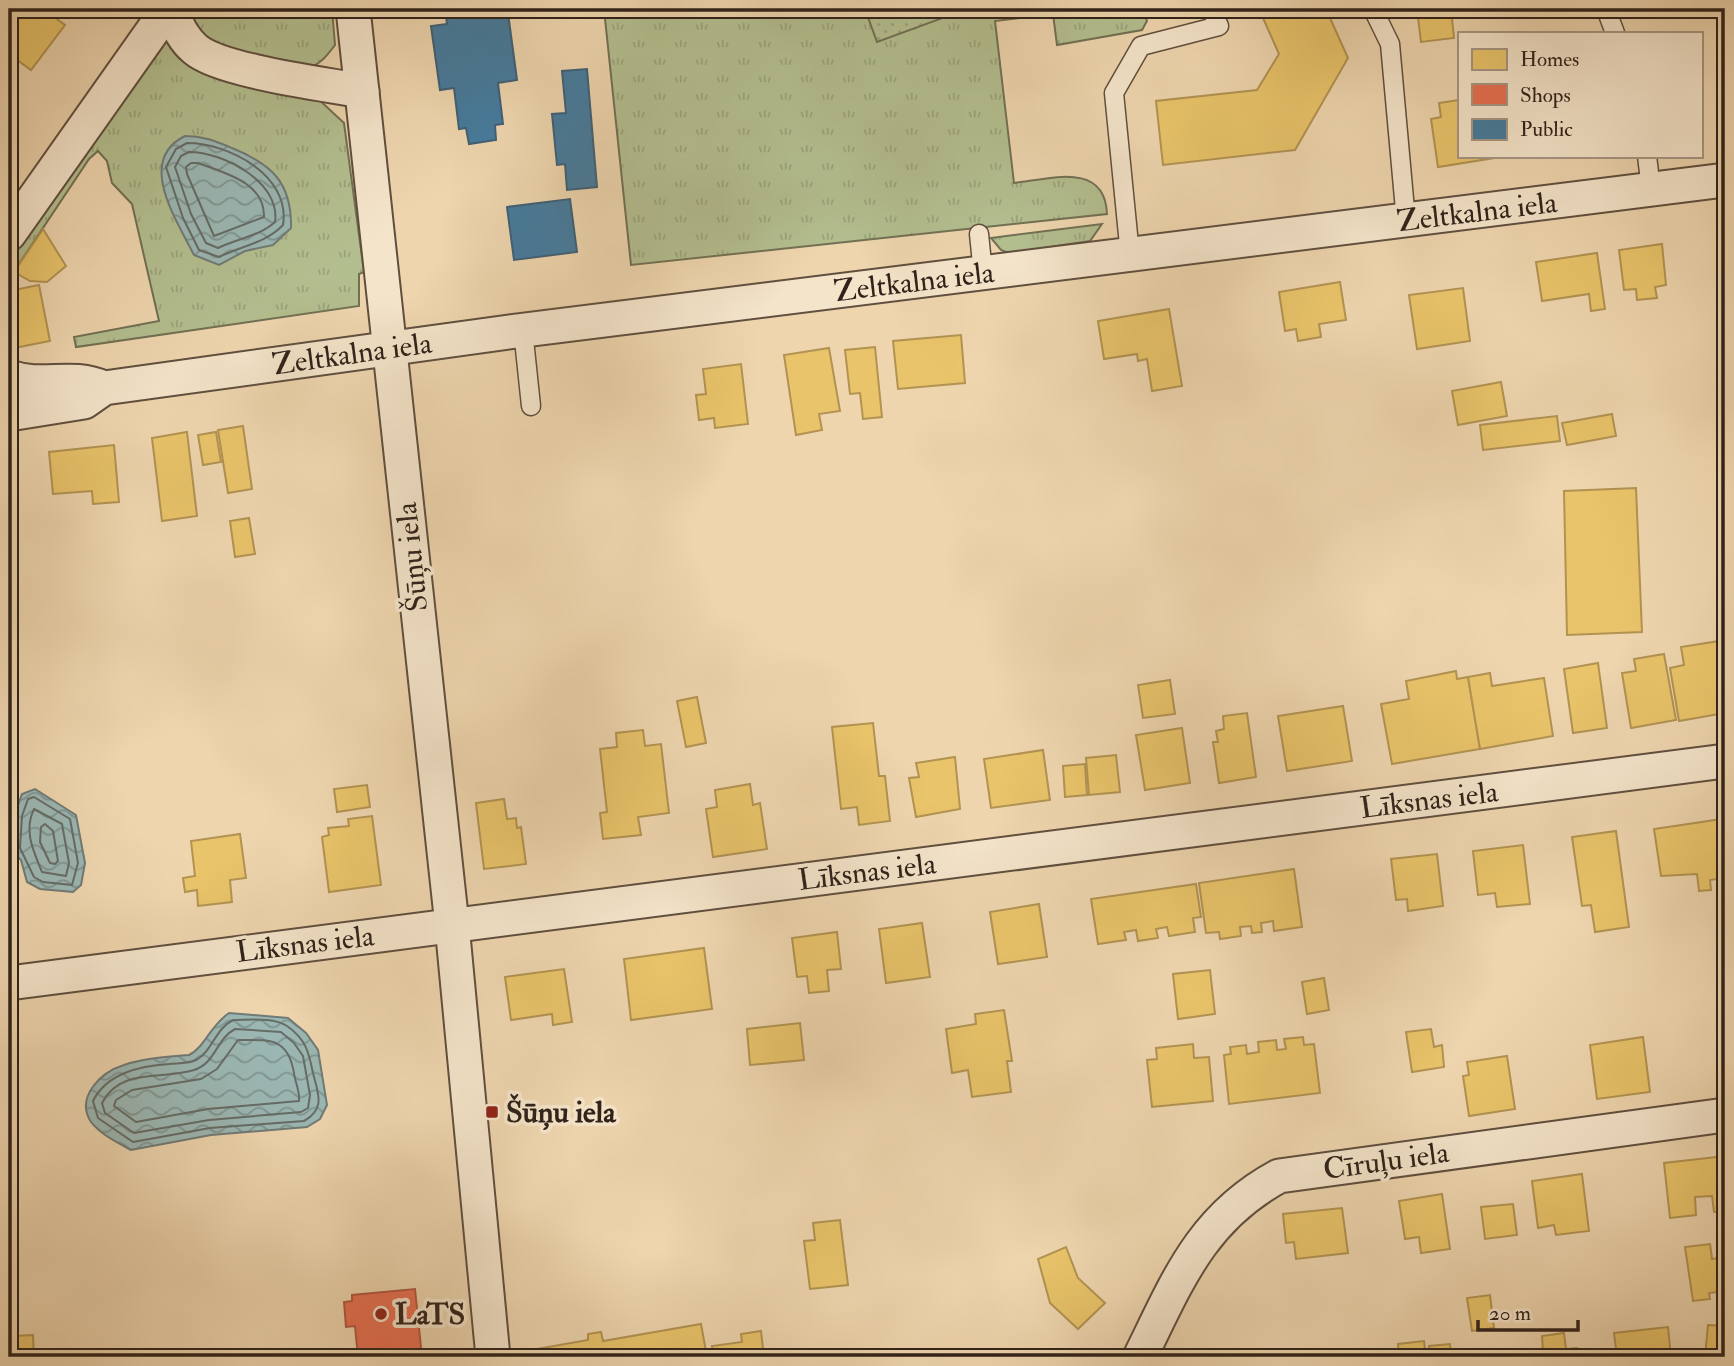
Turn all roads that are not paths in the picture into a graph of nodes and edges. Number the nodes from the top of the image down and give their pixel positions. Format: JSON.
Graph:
{"nodes":[{"id":1,"x":169,"y":9,"type":"edge"},
{"id":2,"x":353,"y":9,"type":"edge"},
{"id":3,"x":1211,"y":9,"type":"edge"},
{"id":4,"x":1373,"y":9,"type":"edge"},
{"id":5,"x":1606,"y":9,"type":"edge"},
{"id":6,"x":1615,"y":32,"type":"edge"},
{"id":7,"x":362,"y":91,"type":"junction"},
{"id":8,"x":1647,"y":158,"type":"edge"},
{"id":9,"x":1725,"y":180,"type":"edge"},
{"id":10,"x":1651,"y":189,"type":"junction"},
{"id":11,"x":1406,"y":221,"type":"junction"},
{"id":12,"x":9,"y":234,"type":"edge"},
{"id":13,"x":979,"y":234,"type":"dead end"},
{"id":14,"x":1130,"y":255,"type":"junction"},
{"id":15,"x":984,"y":273,"type":"junction"},
{"id":16,"x":523,"y":330,"type":"junction"},
{"id":17,"x":389,"y":348,"type":"junction"},
{"id":18,"x":9,"y":377,"type":"edge"},
{"id":19,"x":104,"y":388,"type":"junction"},
{"id":20,"x":531,"y":406,"type":"dead end"},
{"id":21,"x":9,"y":415,"type":"edge"},
{"id":22,"x":1725,"y":761,"type":"edge"},
{"id":23,"x":452,"y":925,"type":"junction"},
{"id":24,"x":9,"y":983,"type":"edge"},
{"id":25,"x":1725,"y":1115,"type":"edge"},
{"id":26,"x":493,"y":1357,"type":"edge"},
{"id":27,"x":1140,"y":1357,"type":"edge"}],
"edges":[{"from":1,"to":7,"type":"street"},
{"from":1,"to":12,"type":"street"},
{"from":2,"to":7,"type":"street","name":"Šūņu iela"},
{"from":3,"to":14,"type":"lane"},
{"from":4,"to":11,"type":"lane"},
{"from":5,"to":6,"type":"lane"},
{"from":7,"to":17,"type":"street","name":"Šūņu iela"},
{"from":8,"to":10,"type":"lane"},
{"from":9,"to":10,"type":"street","name":"Zeltkalna iela"},
{"from":10,"to":11,"type":"street","name":"Zeltkalna iela"},
{"from":11,"to":14,"type":"street","name":"Zeltkalna iela"},
{"from":13,"to":15,"type":"lane"},
{"from":14,"to":15,"type":"street","name":"Zeltkalna iela"},
{"from":15,"to":16,"type":"street","name":"Zeltkalna iela"},
{"from":16,"to":17,"type":"street","name":"Zeltkalna iela"},
{"from":16,"to":20,"type":"lane"},
{"from":17,"to":19,"type":"street","name":"Zeltkalna iela"},
{"from":17,"to":23,"type":"street","name":"Šūņu iela"},
{"from":18,"to":19,"type":"street"},
{"from":19,"to":21,"type":"street"},
{"from":22,"to":23,"type":"street","name":"Līksnas iela"},
{"from":23,"to":24,"type":"street","name":"Līksnas iela"},
{"from":23,"to":26,"type":"street","name":"Šūņu iela"},
{"from":25,"to":27,"type":"street","name":"Cīruļu iela"}]}
